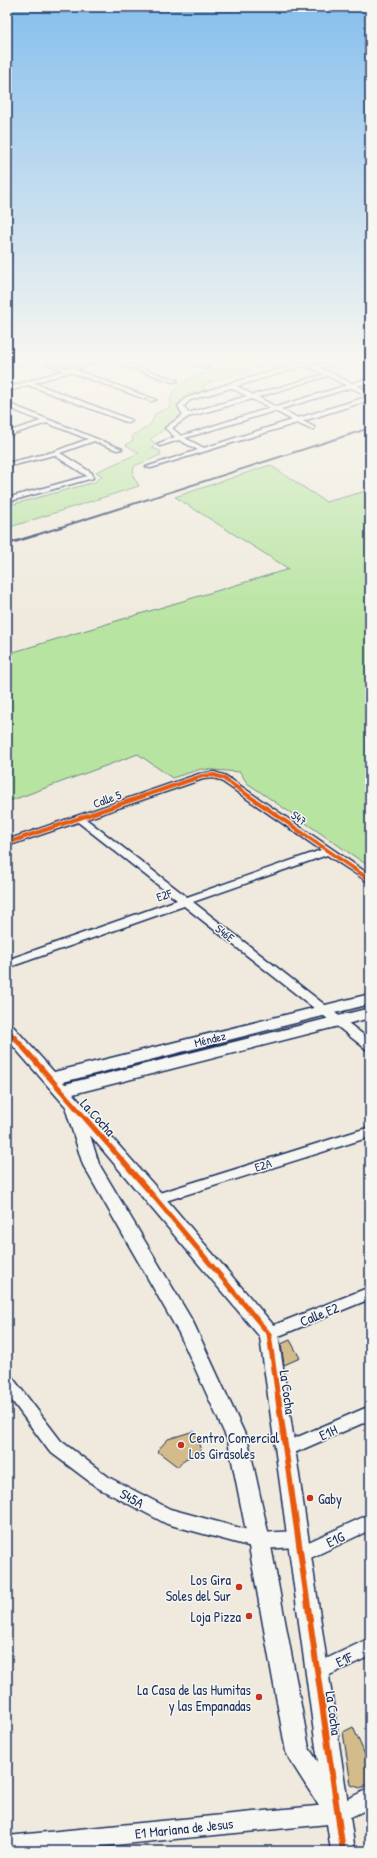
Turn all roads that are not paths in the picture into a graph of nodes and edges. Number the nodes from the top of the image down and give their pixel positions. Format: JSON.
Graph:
{"nodes":[{"id":1,"x":67,"y":449,"type":"edge"},
{"id":2,"x":207,"y":449,"type":"edge"},
{"id":3,"x":203,"y":450,"type":"joint"},
{"id":4,"x":55,"y":453,"type":"junction"},
{"id":5,"x":7,"y":464,"type":"edge"},
{"id":6,"x":149,"y":467,"type":"dead end"},
{"id":7,"x":7,"y":500,"type":"edge"},
{"id":8,"x":214,"y":775,"type":"joint"},
{"id":9,"x":80,"y":819,"type":"junction"},
{"id":10,"x":7,"y":843,"type":"edge"},
{"id":11,"x":329,"y":851,"type":"junction"},
{"id":12,"x":370,"y":880,"type":"edge"},
{"id":13,"x":185,"y":901,"type":"junction"},
{"id":14,"x":7,"y":964,"type":"edge"},
{"id":15,"x":370,"y":999,"type":"edge"},
{"id":16,"x":324,"y":1010,"type":"junction"},
{"id":17,"x":370,"y":1013,"type":"edge"},
{"id":18,"x":338,"y":1021,"type":"junction"},
{"id":19,"x":7,"y":1029,"type":"edge"},
{"id":20,"x":370,"y":1046,"type":"edge"},
{"id":21,"x":51,"y":1079,"type":"junction"},
{"id":22,"x":61,"y":1091,"type":"junction"},
{"id":23,"x":72,"y":1104,"type":"junction"},
{"id":24,"x":370,"y":1132,"type":"edge"},
{"id":25,"x":156,"y":1198,"type":"junction"},
{"id":26,"x":370,"y":1293,"type":"edge"},
{"id":27,"x":268,"y":1334,"type":"junction"},
{"id":28,"x":7,"y":1382,"type":"edge"},
{"id":29,"x":370,"y":1413,"type":"edge"},
{"id":30,"x":285,"y":1450,"type":"junction"},
{"id":31,"x":370,"y":1522,"type":"edge"},
{"id":32,"x":260,"y":1541,"type":"junction"},
{"id":33,"x":299,"y":1547,"type":"junction"},
{"id":34,"x":370,"y":1647,"type":"edge"},
{"id":35,"x":317,"y":1672,"type":"junction"},
{"id":36,"x":370,"y":1798,"type":"edge"},
{"id":37,"x":338,"y":1813,"type":"junction"},
{"id":38,"x":7,"y":1846,"type":"edge"},
{"id":39,"x":343,"y":1851,"type":"edge"}],
"edges":[{"from":1,"to":4,"type":"street"},
{"from":2,"to":3,"type":"street"},
{"from":3,"to":6,"type":"street"},
{"from":4,"to":5,"type":"street"},
{"from":4,"to":7,"type":"street"},
{"from":8,"to":9,"type":"street","name":"Calle 5"},
{"from":8,"to":11,"type":"street","name":"S47"},
{"from":9,"to":10,"type":"street","name":"Calle 5"},
{"from":9,"to":13,"type":"street","name":"S46E"},
{"from":11,"to":12,"type":"street","name":"S47"},
{"from":11,"to":13,"type":"street","name":"E2F"},
{"from":13,"to":14,"type":"street","name":"E2F"},
{"from":13,"to":16,"type":"street","name":"S46E"},
{"from":15,"to":16,"type":"street","name":"Méndez"},
{"from":16,"to":18,"type":"street","name":"S46E"},
{"from":16,"to":21,"type":"street","name":"Méndez"},
{"from":17,"to":18,"type":"street","name":"Méndez"},
{"from":18,"to":20,"type":"street","name":"S46E"},
{"from":18,"to":22,"type":"street","name":"Méndez"},
{"from":19,"to":21,"type":"street","name":"La Cocha"},
{"from":21,"to":22,"type":"street","name":"La Cocha"},
{"from":22,"to":23,"type":"street","name":"La Cocha"},
{"from":23,"to":25,"type":"street","name":"La Cocha"},
{"from":23,"to":32,"type":"street","name":"La Cocha"},
{"from":24,"to":25,"type":"street","name":"E2A"},
{"from":25,"to":27,"type":"street","name":"La Cocha"},
{"from":26,"to":27,"type":"street","name":"Calle E2"},
{"from":27,"to":30,"type":"street","name":"La Cocha"},
{"from":28,"to":32,"type":"street","name":"S45A"},
{"from":29,"to":30,"type":"street","name":"E1H"},
{"from":30,"to":33,"type":"street","name":"La Cocha"},
{"from":31,"to":33,"type":"street","name":"E1G"},
{"from":32,"to":33,"type":"street","name":"S45A"},
{"from":32,"to":37,"type":"street","name":"La Cocha"},
{"from":33,"to":35,"type":"street","name":"La Cocha"},
{"from":34,"to":35,"type":"street","name":"E1F"},
{"from":35,"to":37,"type":"street","name":"La Cocha"},
{"from":36,"to":37,"type":"street","name":"E1 Mariana de Jesus"},
{"from":37,"to":38,"type":"street","name":"E1 Mariana de Jesus"},
{"from":37,"to":39,"type":"street","name":"La Cocha"}]}
